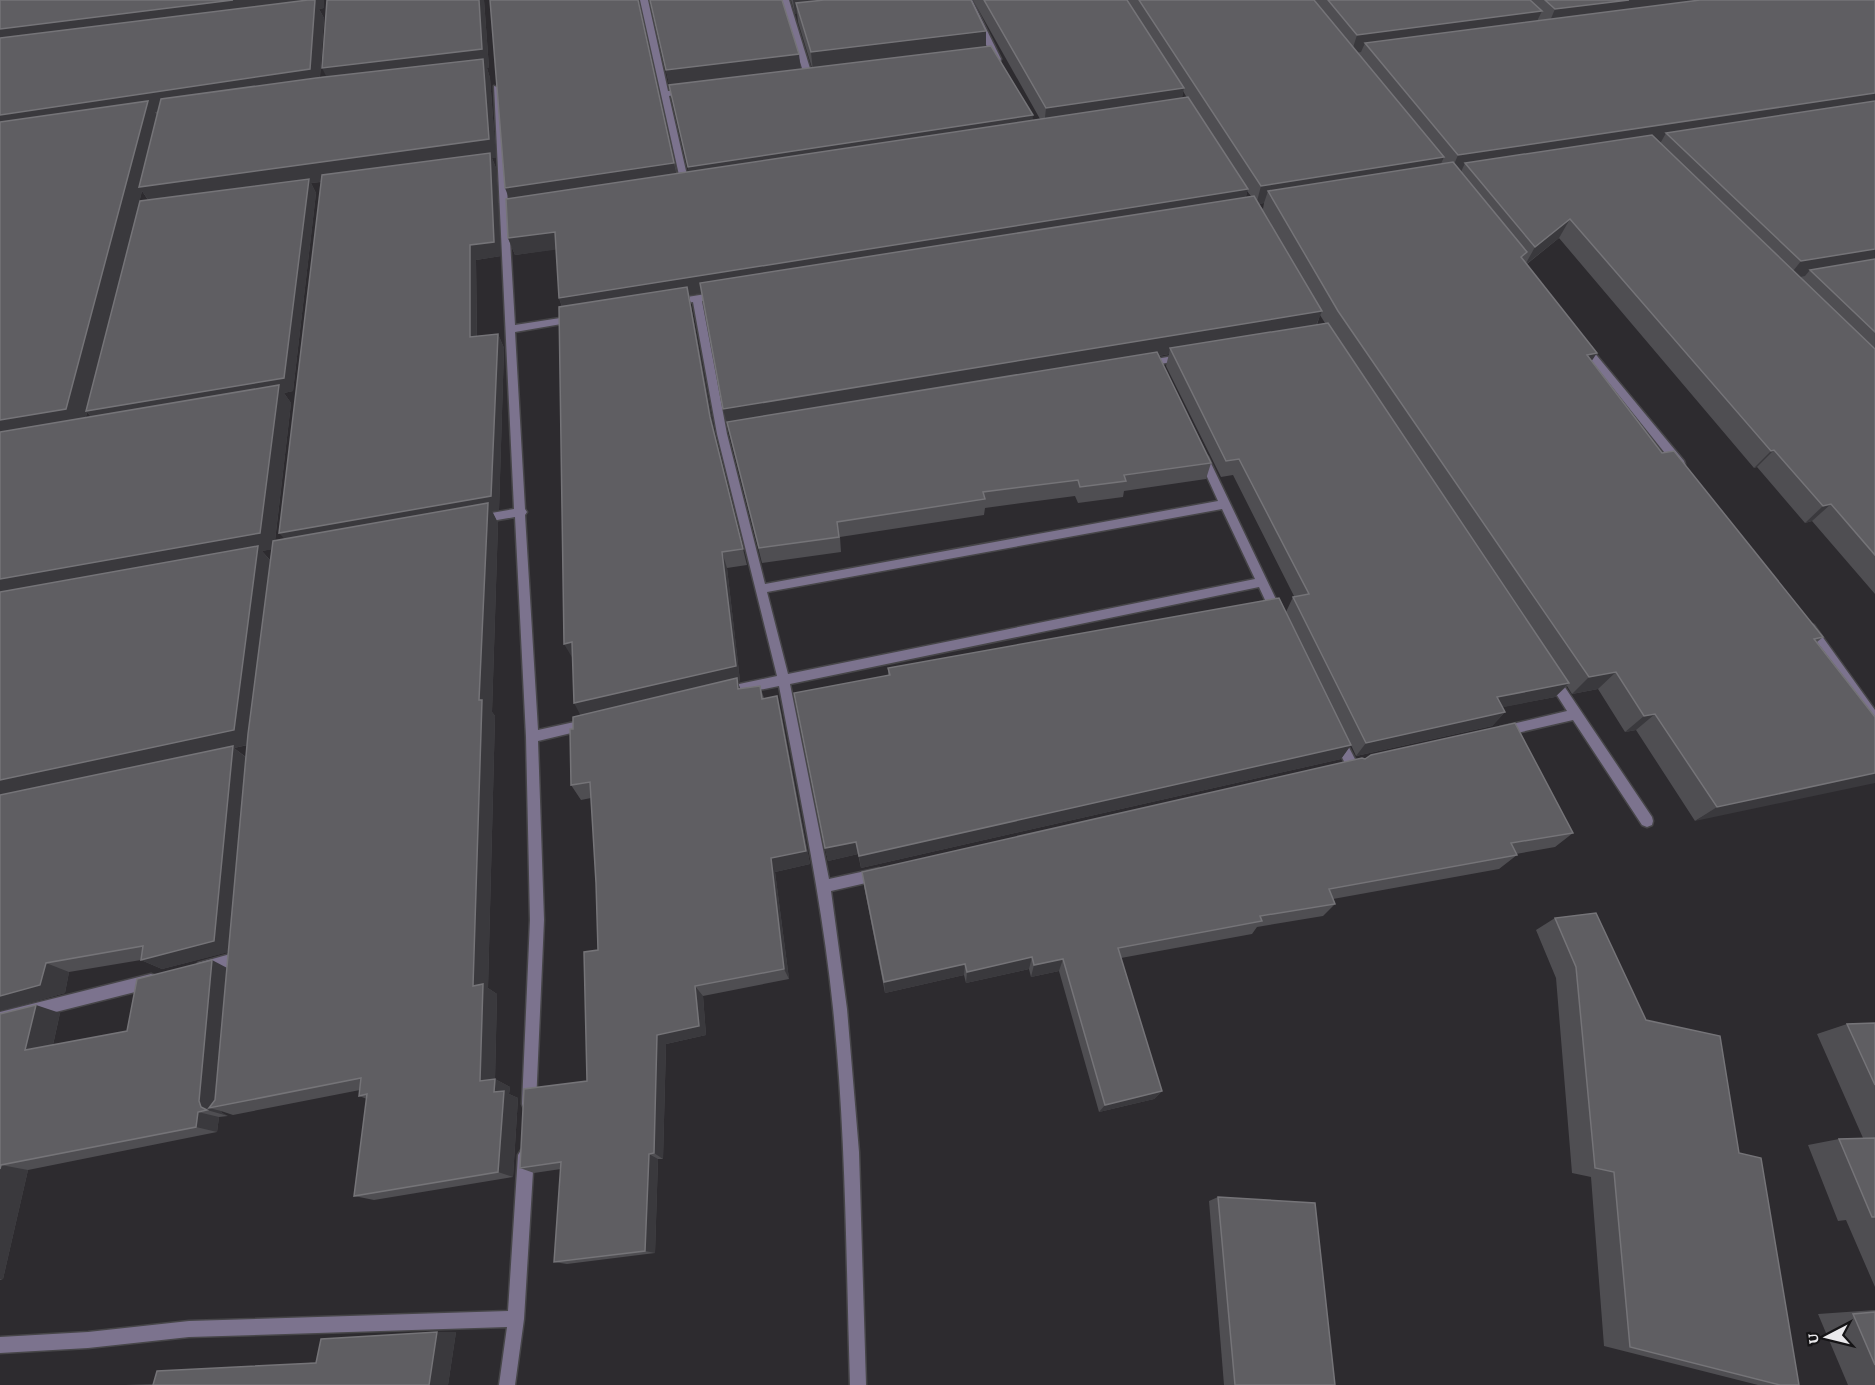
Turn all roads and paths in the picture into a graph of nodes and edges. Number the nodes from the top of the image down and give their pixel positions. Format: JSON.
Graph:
{"nodes":[{"id":1,"x":644,"y":0,"type":"edge"},
{"id":2,"x":786,"y":0,"type":"edge"},
{"id":3,"x":968,"y":0,"type":"edge"},
{"id":4,"x":803,"y":16,"type":"edge"},
{"id":5,"x":792,"y":18,"type":"junction"},
{"id":6,"x":994,"y":53,"type":"junction"},
{"id":7,"x":982,"y":55,"type":"edge"},
{"id":8,"x":1000,"y":63,"type":"edge"},
{"id":9,"x":821,"y":76,"type":"edge"},
{"id":10,"x":809,"y":78,"type":"junction"},
{"id":11,"x":798,"y":79,"type":"edge"},
{"id":12,"x":497,"y":83,"type":"edge"},
{"id":13,"x":698,"y":90,"type":"edge"},
{"id":14,"x":664,"y":94,"type":"junction"},
{"id":15,"x":502,"y":162,"type":"junction"},
{"id":16,"x":490,"y":164,"type":"edge"},
{"id":17,"x":697,"y":182,"type":"edge"},
{"id":18,"x":685,"y":184,"type":"junction"},
{"id":19,"x":674,"y":185,"type":"edge"},
{"id":20,"x":517,"y":210,"type":"edge"},
{"id":21,"x":506,"y":212,"type":"junction"},
{"id":22,"x":733,"y":292,"type":"edge"},
{"id":23,"x":697,"y":298,"type":"junction"},
{"id":24,"x":663,"y":304,"type":"edge"},
{"id":25,"x":581,"y":318,"type":"edge"},
{"id":26,"x":512,"y":329,"type":"junction"},
{"id":27,"x":1574,"y":334,"type":"edge"},
{"id":28,"x":1191,"y":356,"type":"edge"},
{"id":29,"x":1134,"y":366,"type":"edge"},
{"id":30,"x":1196,"y":443,"type":"edge"},
{"id":31,"x":1685,"y":471,"type":"edge"},
{"id":32,"x":1225,"y":504,"type":"junction"},
{"id":33,"x":522,"y":512,"type":"junction"},
{"id":34,"x":465,"y":522,"type":"edge"},
{"id":35,"x":1261,"y":582,"type":"junction"},
{"id":36,"x":761,"y":589,"type":"junction"},
{"id":37,"x":1802,"y":617,"type":"edge"},
{"id":38,"x":1281,"y":623,"type":"edge"},
{"id":39,"x":1544,"y":666,"type":"edge"},
{"id":40,"x":783,"y":678,"type":"junction"},
{"id":41,"x":714,"y":694,"type":"edge"},
{"id":42,"x":1576,"y":714,"type":"junction"},
{"id":43,"x":1875,"y":720,"type":"edge"},
{"id":44,"x":600,"y":721,"type":"edge"},
{"id":45,"x":1332,"y":726,"type":"edge"},
{"id":46,"x":1486,"y":735,"type":"edge"},
{"id":47,"x":532,"y":737,"type":"junction"},
{"id":48,"x":1352,"y":767,"type":"edge"},
{"id":49,"x":1647,"y":820,"type":"dead end"},
{"id":50,"x":893,"y":871,"type":"edge"},
{"id":51,"x":824,"y":886,"type":"junction"},
{"id":52,"x":242,"y":958,"type":"edge"},
{"id":53,"x":185,"y":972,"type":"edge"},
{"id":54,"x":162,"y":978,"type":"edge"},
{"id":55,"x":0,"y":1019,"type":"edge"},
{"id":56,"x":528,"y":1112,"type":"edge"},
{"id":57,"x":527,"y":1135,"type":"edge"},
{"id":58,"x":516,"y":1319,"type":"junction"},
{"id":59,"x":0,"y":1345,"type":"edge"},
{"id":60,"x":507,"y":1385,"type":"edge"},
{"id":61,"x":858,"y":1385,"type":"edge"}],
"edges":[{"from":1,"to":14,"type":"street"},
{"from":2,"to":5,"type":"street"},
{"from":3,"to":6,"type":"street"},
{"from":4,"to":5,"type":"street"},
{"from":5,"to":10,"type":"street"},
{"from":6,"to":7,"type":"street"},
{"from":6,"to":8,"type":"street"},
{"from":9,"to":10,"type":"street"},
{"from":10,"to":11,"type":"street"},
{"from":12,"to":15,"type":"street"},
{"from":13,"to":14,"type":"street"},
{"from":14,"to":18,"type":"street"},
{"from":15,"to":16,"type":"street"},
{"from":15,"to":21,"type":"street"},
{"from":17,"to":18,"type":"street"},
{"from":18,"to":19,"type":"street"},
{"from":20,"to":21,"type":"street"},
{"from":21,"to":26,"type":"street"},
{"from":22,"to":23,"type":"street"},
{"from":23,"to":24,"type":"street"},
{"from":23,"to":36,"type":"street"},
{"from":25,"to":26,"type":"street"},
{"from":26,"to":33,"type":"street"},
{"from":27,"to":31,"type":"street"},
{"from":28,"to":29,"type":"street"},
{"from":30,"to":32,"type":"street"},
{"from":32,"to":35,"type":"street"},
{"from":32,"to":36,"type":"street"},
{"from":33,"to":34,"type":"street"},
{"from":33,"to":47,"type":"street"},
{"from":35,"to":38,"type":"street"},
{"from":35,"to":40,"type":"street"},
{"from":36,"to":40,"type":"street"},
{"from":37,"to":43,"type":"street"},
{"from":39,"to":42,"type":"street"},
{"from":40,"to":41,"type":"street"},
{"from":40,"to":51,"type":"street"},
{"from":42,"to":46,"type":"street"},
{"from":42,"to":49,"type":"street"},
{"from":44,"to":47,"type":"street"},
{"from":45,"to":48,"type":"street"},
{"from":47,"to":56,"type":"street"},
{"from":50,"to":51,"type":"street"},
{"from":51,"to":61,"type":"street"},
{"from":52,"to":53,"type":"street"},
{"from":54,"to":55,"type":"street"},
{"from":57,"to":58,"type":"street"},
{"from":58,"to":59,"type":"street"},
{"from":58,"to":60,"type":"street"}]}
